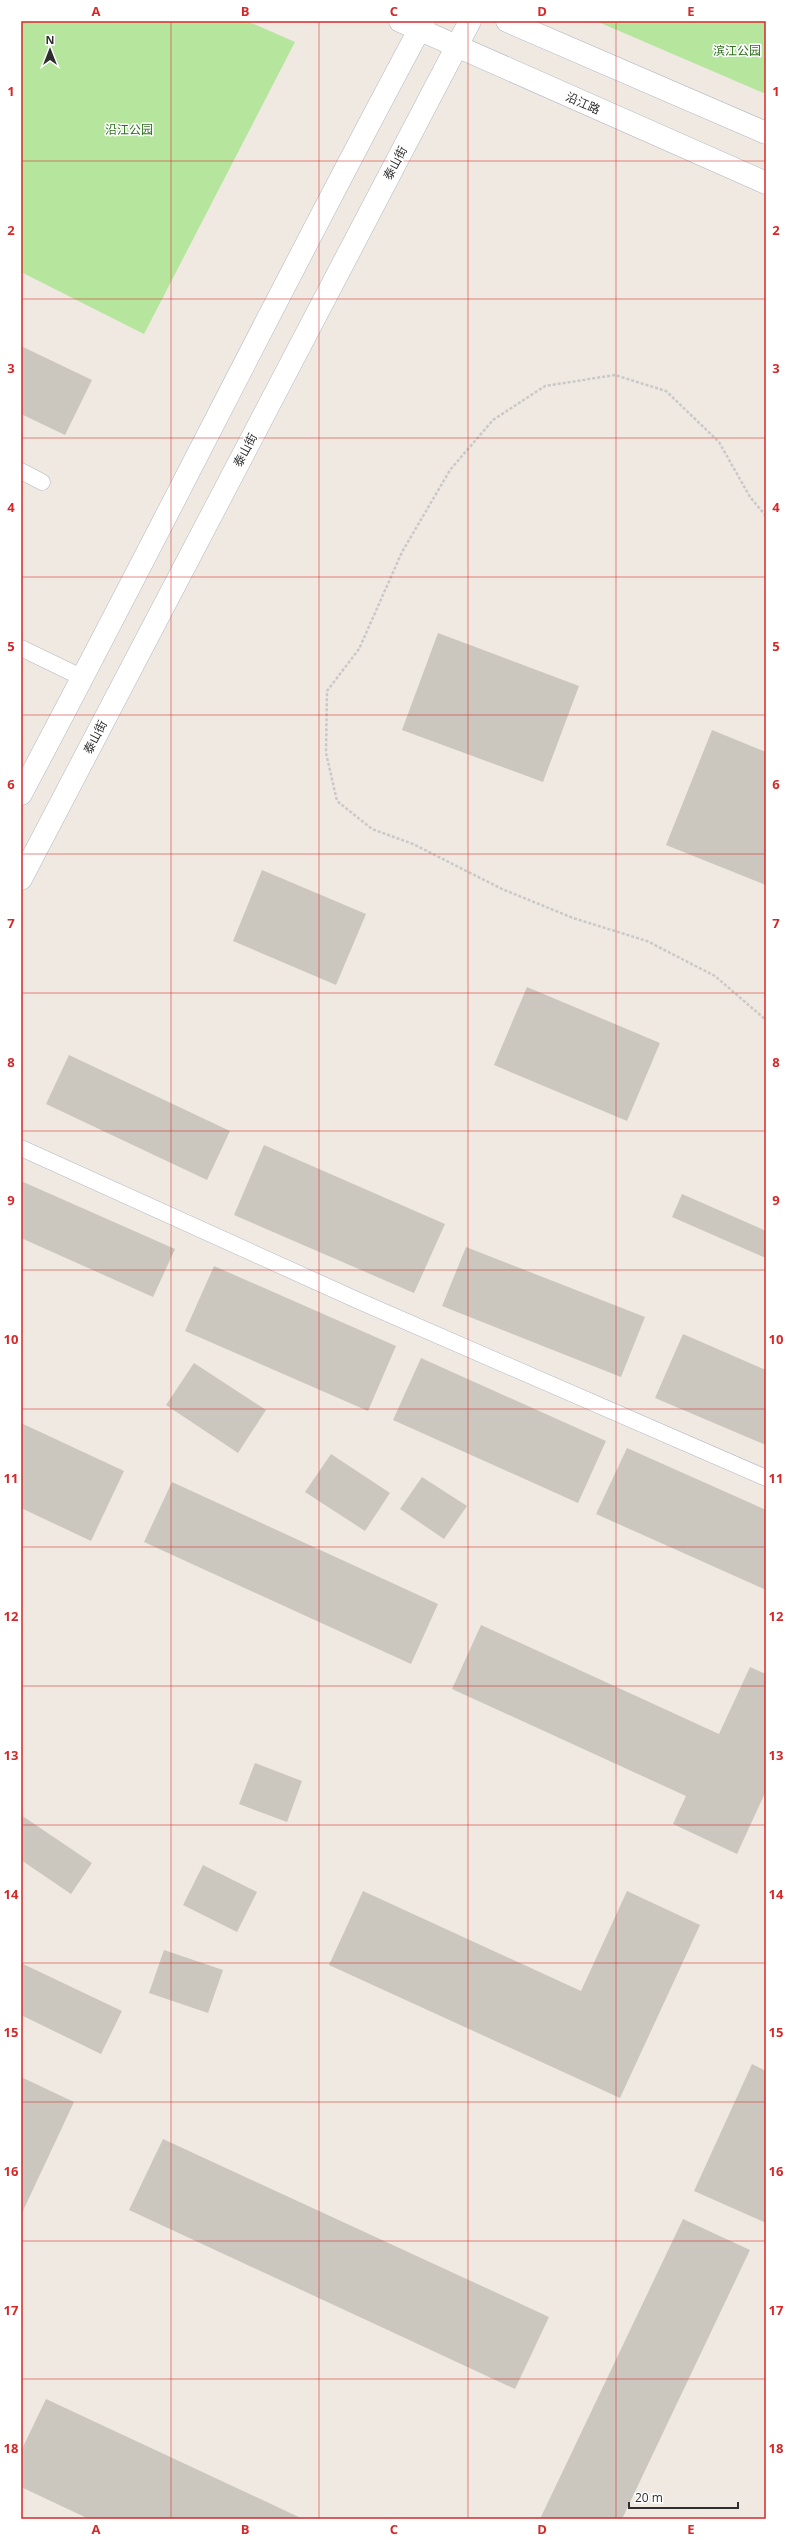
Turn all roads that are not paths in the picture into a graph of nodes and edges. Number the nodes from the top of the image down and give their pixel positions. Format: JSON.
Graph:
{"nodes":[{"id":1,"x":470,"y":21,"type":"edge"},
{"id":2,"x":508,"y":21,"type":"edge"},
{"id":3,"x":414,"y":24,"type":"edge"},
{"id":4,"x":456,"y":46,"type":"junction"},
{"id":5,"x":766,"y":133,"type":"edge"},
{"id":6,"x":766,"y":183,"type":"edge"},
{"id":7,"x":21,"y":471,"type":"edge"},
{"id":8,"x":42,"y":482,"type":"dead end"},
{"id":9,"x":21,"y":648,"type":"edge"},
{"id":10,"x":83,"y":678,"type":"junction"},
{"id":11,"x":21,"y":794,"type":"edge"},
{"id":12,"x":21,"y":879,"type":"edge"},
{"id":13,"x":21,"y":1148,"type":"edge"},
{"id":14,"x":766,"y":1478,"type":"edge"}],
"edges":[{"from":1,"to":4,"type":"main road","name":"泰山街"},
{"from":2,"to":5,"type":"main road"},
{"from":3,"to":4,"type":"main road","name":"沿江路"},
{"from":3,"to":10,"type":"main road"},
{"from":4,"to":6,"type":"main road","name":"沿江路"},
{"from":4,"to":12,"type":"main road","name":"泰山街"},
{"from":7,"to":8,"type":"lane"},
{"from":9,"to":10,"type":"lane"},
{"from":10,"to":11,"type":"main road"},
{"from":13,"to":14,"type":"lane"}]}
